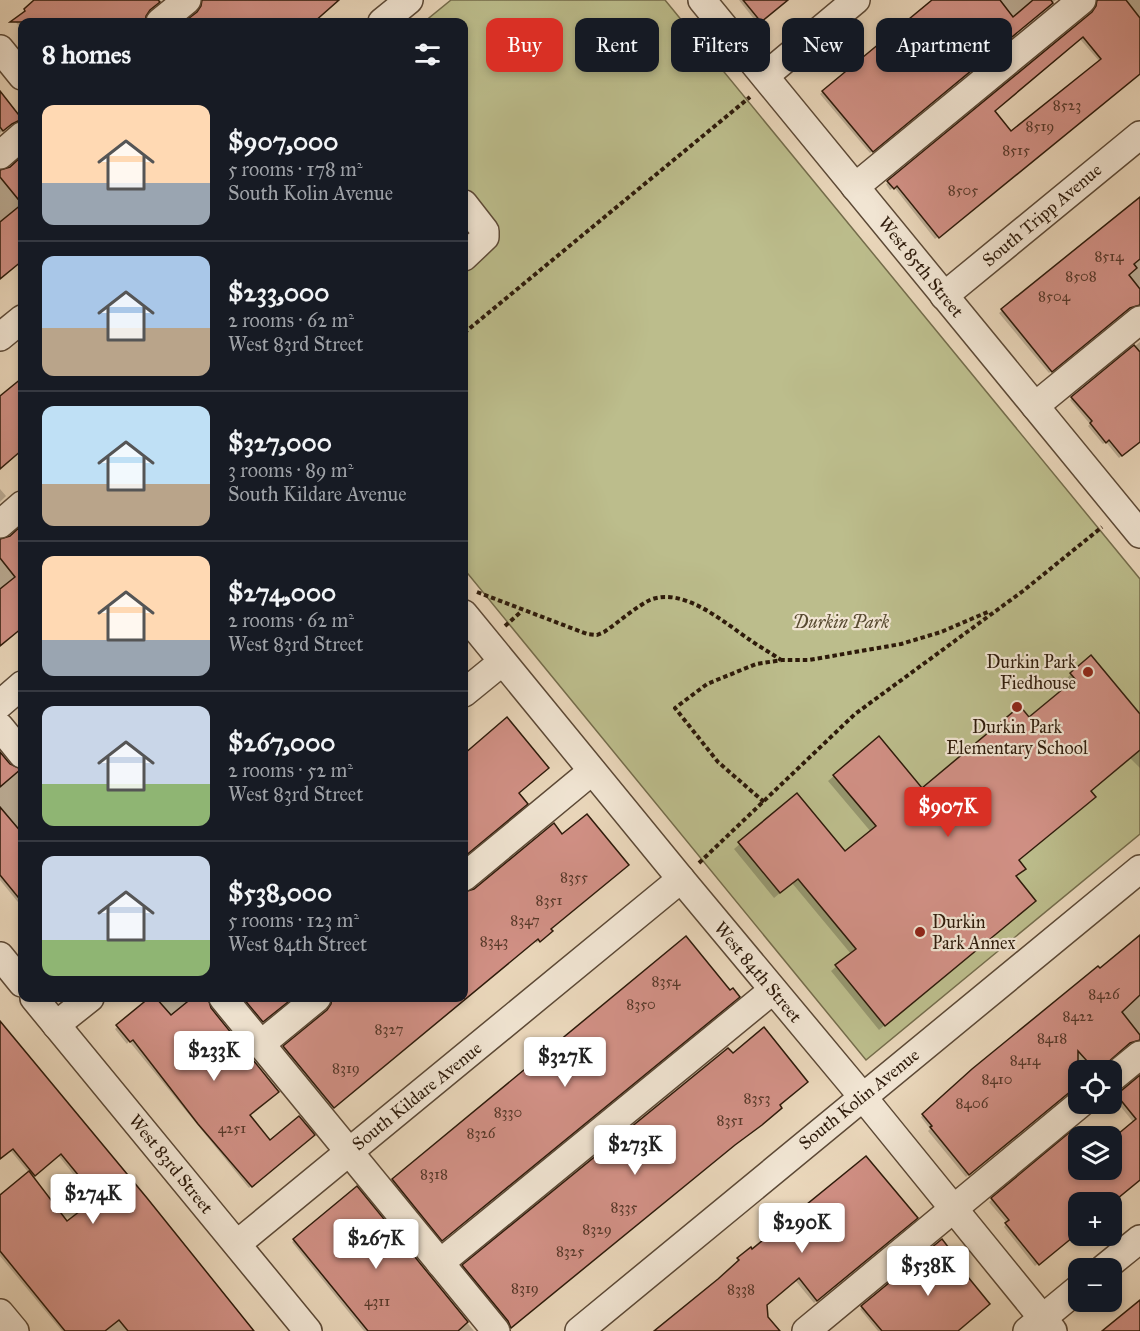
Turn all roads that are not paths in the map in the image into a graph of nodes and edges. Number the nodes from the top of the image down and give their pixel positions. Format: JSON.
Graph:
{"nodes":[{"id":1,"x":187,"y":0,"type":"edge"},
{"id":2,"x":409,"y":0,"type":"edge"},
{"id":3,"x":702,"y":0,"type":"edge"},
{"id":4,"x":856,"y":0,"type":"edge"},
{"id":5,"x":1082,"y":0,"type":"edge"},
{"id":6,"x":165,"y":18,"type":"edge"},
{"id":7,"x":387,"y":18,"type":"edge"},
{"id":8,"x":0,"y":49,"type":"edge"},
{"id":9,"x":18,"y":71,"type":"edge"},
{"id":10,"x":757,"y":86,"type":"junction"},
{"id":11,"x":1140,"y":135,"type":"edge"},
{"id":12,"x":18,"y":139,"type":"edge"},
{"id":13,"x":0,"y":155,"type":"edge"},
{"id":14,"x":855,"y":187,"type":"junction"},
{"id":15,"x":468,"y":209,"type":"edge"},
{"id":16,"x":468,"y":253,"type":"edge"},
{"id":17,"x":944,"y":296,"type":"junction"},
{"id":18,"x":1140,"y":320,"type":"edge"},
{"id":19,"x":18,"y":322,"type":"edge"},
{"id":20,"x":0,"y":337,"type":"edge"},
{"id":21,"x":1035,"y":406,"type":"junction"},
{"id":22,"x":18,"y":508,"type":"edge"},
{"id":23,"x":1127,"y":520,"type":"edge"},
{"id":24,"x":0,"y":524,"type":"edge"},
{"id":25,"x":470,"y":603,"type":"edge"},
{"id":26,"x":502,"y":662,"type":"junction"},
{"id":27,"x":18,"y":689,"type":"edge"},
{"id":28,"x":468,"y":690,"type":"edge"},
{"id":29,"x":0,"y":704,"type":"edge"},
{"id":30,"x":0,"y":727,"type":"edge"},
{"id":31,"x":18,"y":749,"type":"edge"},
{"id":32,"x":592,"y":771,"type":"junction"},
{"id":33,"x":1140,"y":869,"type":"edge"},
{"id":34,"x":690,"y":871,"type":"junction"},
{"id":35,"x":468,"y":874,"type":"edge"},
{"id":36,"x":0,"y":956,"type":"edge"},
{"id":37,"x":18,"y":978,"type":"edge"},
{"id":38,"x":773,"y":990,"type":"junction"},
{"id":39,"x":37,"y":1002,"type":"edge"},
{"id":40,"x":85,"y":1002,"type":"edge"},
{"id":41,"x":226,"y":1002,"type":"edge"},
{"id":42,"x":312,"y":1002,"type":"edge"},
{"id":43,"x":56,"y":1025,"type":"junction"},
{"id":44,"x":261,"y":1044,"type":"junction"},
{"id":45,"x":1140,"y":1055,"type":"edge"},
{"id":46,"x":1122,"y":1070,"type":"edge"},
{"id":47,"x":862,"y":1096,"type":"junction"},
{"id":48,"x":1068,"y":1114,"type":"edge"},
{"id":49,"x":350,"y":1152,"type":"junction"},
{"id":50,"x":953,"y":1208,"type":"junction"},
{"id":51,"x":1140,"y":1239,"type":"edge"},
{"id":52,"x":237,"y":1244,"type":"junction"},
{"id":53,"x":1117,"y":1258,"type":"edge"},
{"id":54,"x":440,"y":1263,"type":"junction"},
{"id":55,"x":1068,"y":1299,"type":"edge"},
{"id":56,"x":0,"y":1313,"type":"edge"},
{"id":57,"x":1041,"y":1327,"type":"edge"},
{"id":58,"x":15,"y":1331,"type":"edge"},
{"id":59,"x":308,"y":1331,"type":"edge"},
{"id":60,"x":496,"y":1331,"type":"edge"},
{"id":61,"x":579,"y":1331,"type":"edge"},
{"id":62,"x":806,"y":1331,"type":"edge"}],
"edges":[{"from":1,"to":6,"type":"street"},
{"from":2,"to":7,"type":"street"},
{"from":3,"to":10,"type":"street","name":"West 85th Street"},
{"from":4,"to":10,"type":"street"},
{"from":5,"to":14,"type":"street"},
{"from":8,"to":9,"type":"street"},
{"from":10,"to":14,"type":"street","name":"West 85th Street"},
{"from":11,"to":17,"type":"street","name":"South Tripp Avenue"},
{"from":12,"to":13,"type":"street"},
{"from":14,"to":17,"type":"street","name":"West 85th Street"},
{"from":15,"to":16,"type":"street"},
{"from":17,"to":21,"type":"street","name":"West 85th Street"},
{"from":18,"to":21,"type":"street"},
{"from":19,"to":20,"type":"street"},
{"from":21,"to":23,"type":"street","name":"West 85th Street"},
{"from":22,"to":24,"type":"street"},
{"from":25,"to":26,"type":"street","name":"West 84th Street"},
{"from":26,"to":28,"type":"street"},
{"from":26,"to":32,"type":"street","name":"West 84th Street"},
{"from":27,"to":29,"type":"street"},
{"from":30,"to":31,"type":"street"},
{"from":32,"to":34,"type":"street","name":"West 84th Street"},
{"from":32,"to":35,"type":"street"},
{"from":33,"to":47,"type":"street","name":"South Kolin Avenue"},
{"from":34,"to":38,"type":"street","name":"West 84th Street"},
{"from":34,"to":49,"type":"street","name":"South Kildare Avenue"},
{"from":36,"to":37,"type":"street"},
{"from":38,"to":47,"type":"street","name":"West 84th Street"},
{"from":38,"to":54,"type":"street"},
{"from":39,"to":43,"type":"street","name":"West 83rd Street"},
{"from":40,"to":43,"type":"street"},
{"from":41,"to":44,"type":"street"},
{"from":42,"to":44,"type":"street"},
{"from":43,"to":52,"type":"street","name":"West 83rd Street"},
{"from":44,"to":49,"type":"street"},
{"from":45,"to":46,"type":"street"},
{"from":47,"to":50,"type":"street","name":"West 84th Street"},
{"from":47,"to":61,"type":"street","name":"South Kolin Avenue"},
{"from":48,"to":50,"type":"street"},
{"from":49,"to":52,"type":"street","name":"South Kildare Avenue"},
{"from":49,"to":54,"type":"street"},
{"from":50,"to":57,"type":"street","name":"West 84th Street"},
{"from":50,"to":62,"type":"street"},
{"from":51,"to":53,"type":"street"},
{"from":52,"to":59,"type":"street","name":"West 83rd Street"},
{"from":54,"to":60,"type":"street"},
{"from":55,"to":57,"type":"street"},
{"from":56,"to":58,"type":"street"}]}
